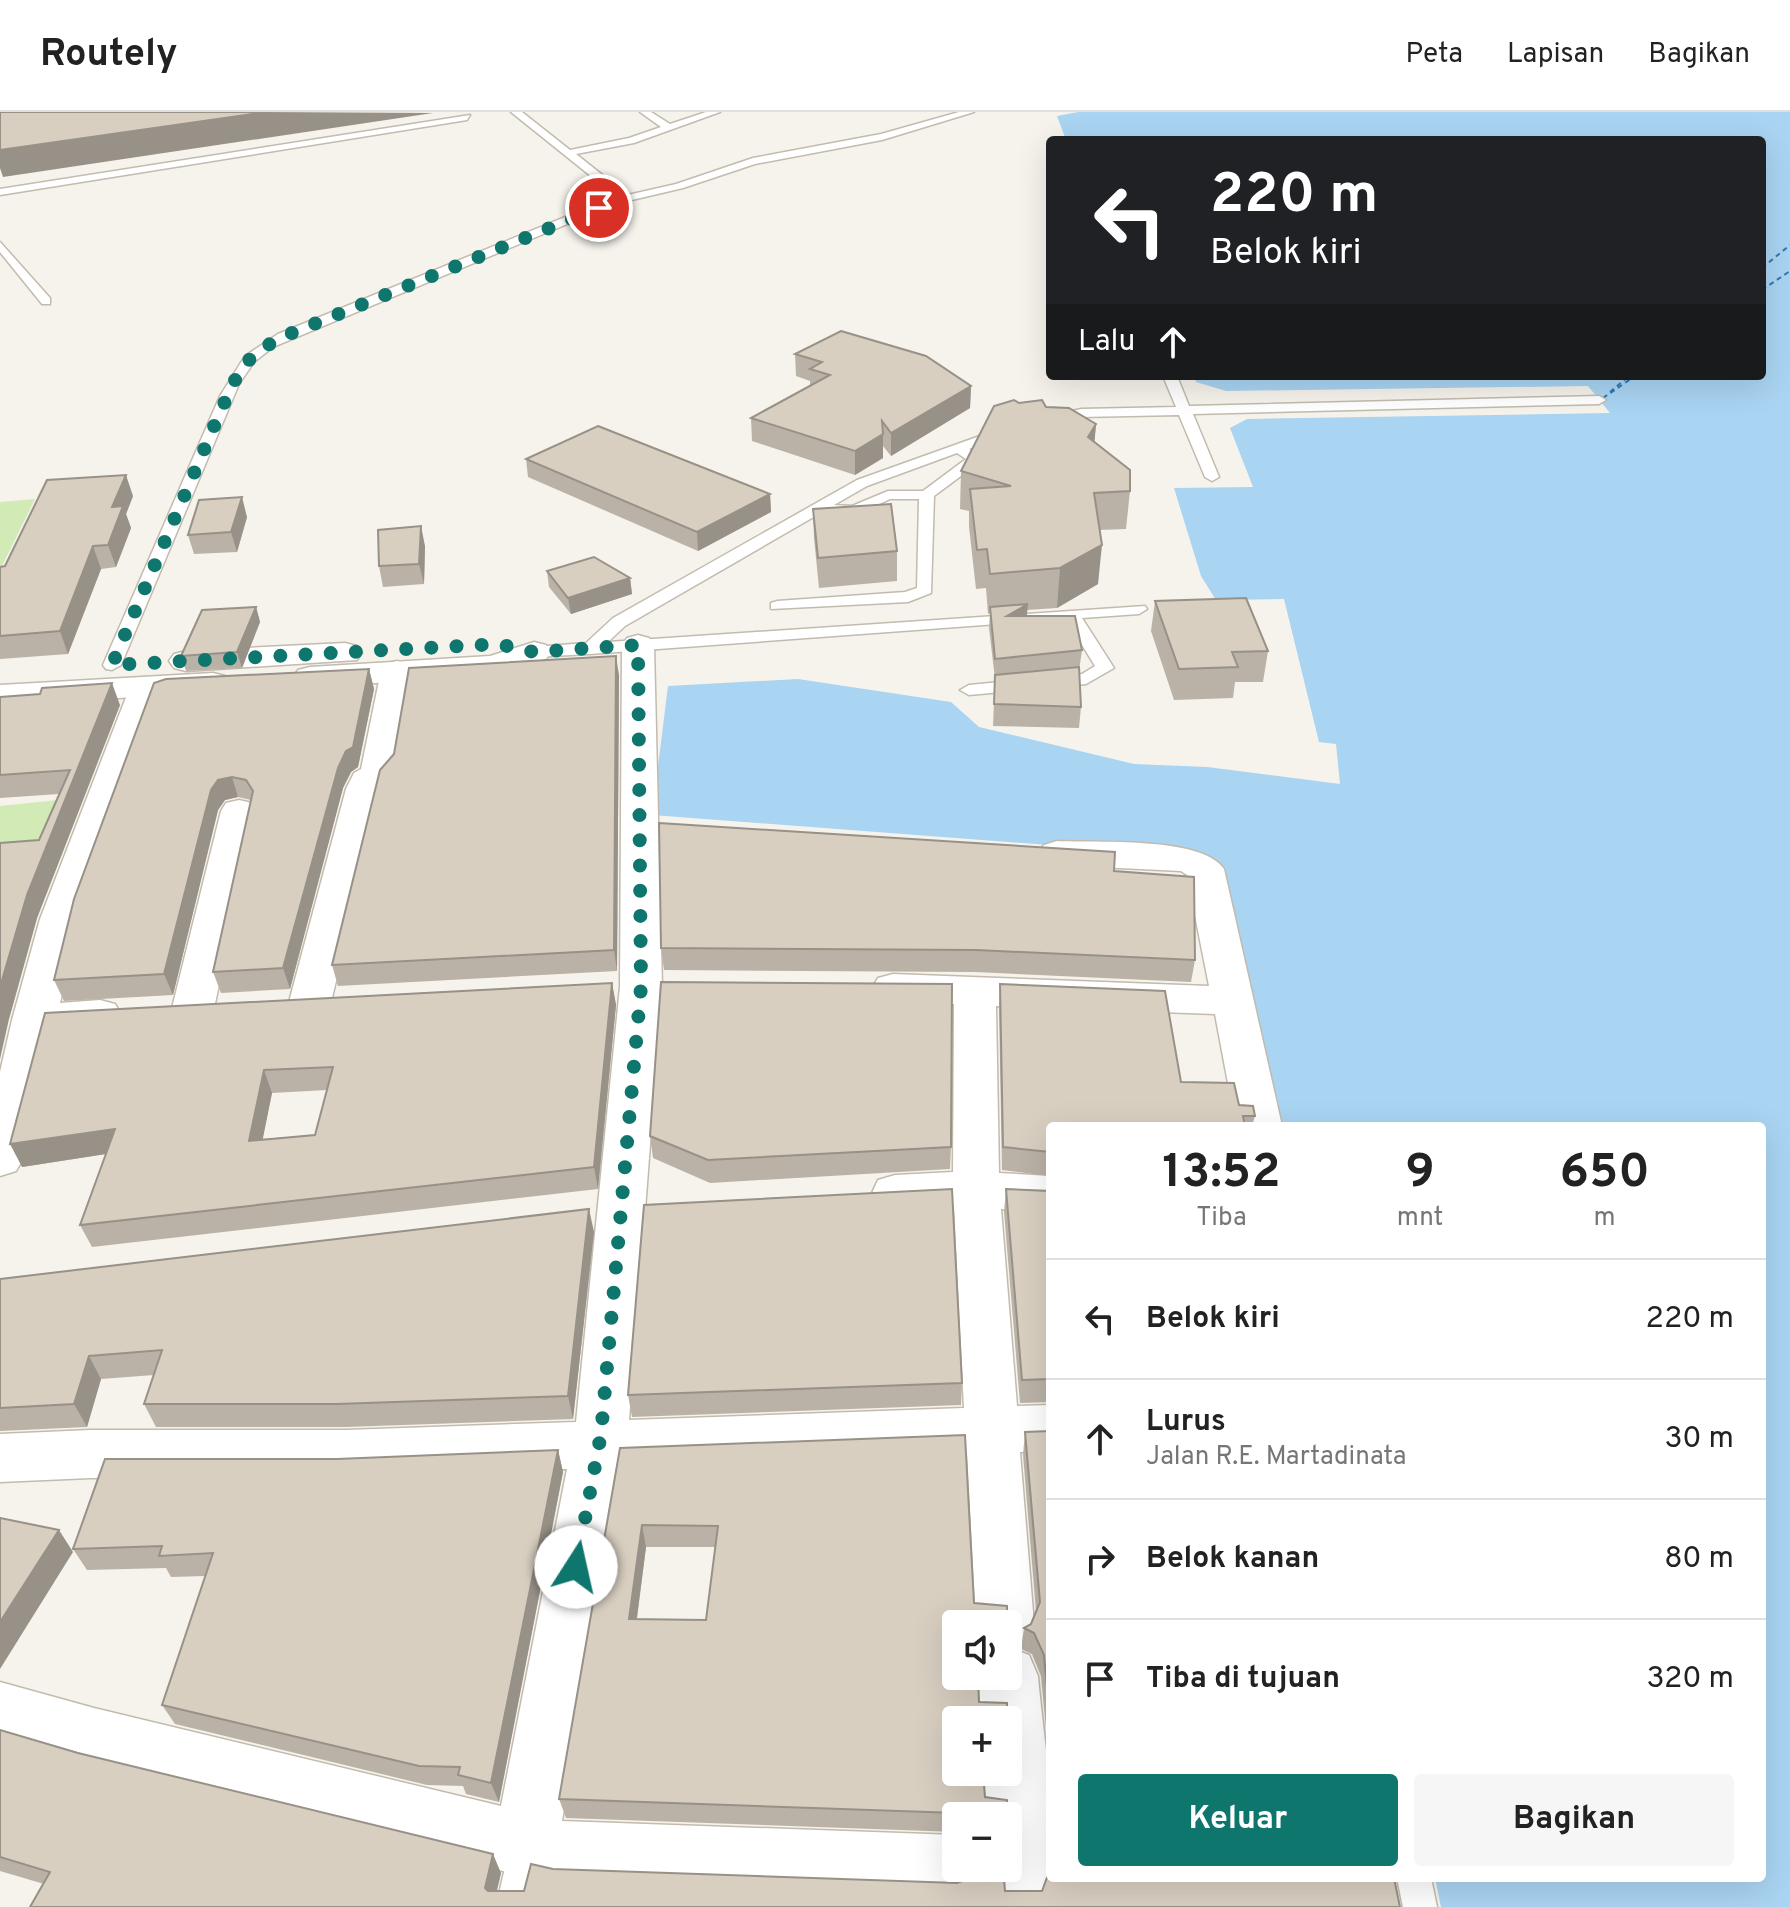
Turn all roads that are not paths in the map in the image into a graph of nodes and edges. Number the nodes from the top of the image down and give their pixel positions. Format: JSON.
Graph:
{"nodes":[{"id":1,"x":516,"y":112,"type":"edge"},
{"id":2,"x":645,"y":112,"type":"edge"},
{"id":3,"x":715,"y":112,"type":"edge"},
{"id":4,"x":969,"y":112,"type":"edge"},
{"id":5,"x":467,"y":117,"type":"dead end"},
{"id":6,"x":669,"y":128,"type":"junction"},
{"id":7,"x":568,"y":153,"type":"junction"},
{"id":8,"x":0,"y":192,"type":"edge"},
{"id":9,"x":611,"y":202,"type":"junction"},
{"id":10,"x":0,"y":245,"type":"edge"},
{"id":11,"x":46,"y":301,"type":"dead end"},
{"id":12,"x":1172,"y":380,"type":"edge"},
{"id":13,"x":1599,"y":400,"type":"dead end"},
{"id":14,"x":1184,"y":411,"type":"junction"},
{"id":15,"x":954,"y":447,"type":"junction"},
{"id":16,"x":1212,"y":477,"type":"dead end"},
{"id":17,"x":927,"y":495,"type":"junction"},
{"id":18,"x":825,"y":504,"type":"junction"},
{"id":19,"x":777,"y":606,"type":"dead end"},
{"id":20,"x":1139,"y":609,"type":"dead end"},
{"id":21,"x":1071,"y":614,"type":"junction"},
{"id":22,"x":638,"y":645,"type":"junction"},
{"id":23,"x":590,"y":649,"type":"junction"},
{"id":24,"x":534,"y":652,"type":"joint"},
{"id":25,"x":496,"y":655,"type":"junction"},
{"id":26,"x":112,"y":665,"type":"junction"},
{"id":27,"x":397,"y":671,"type":"junction"},
{"id":28,"x":0,"y":673,"type":"edge"},
{"id":29,"x":69,"y":680,"type":"junction"},
{"id":30,"x":147,"y":687,"type":"junction"},
{"id":31,"x":969,"y":690,"type":"dead end"},
{"id":32,"x":0,"y":696,"type":"edge"},
{"id":33,"x":239,"y":811,"type":"dead end"},
{"id":34,"x":1016,"y":851,"type":"edge"},
{"id":35,"x":656,"y":987,"type":"junction"},
{"id":36,"x":847,"y":988,"type":"edge"},
{"id":37,"x":975,"y":989,"type":"junction"},
{"id":38,"x":597,"y":990,"type":"edge"},
{"id":39,"x":1232,"y":1001,"type":"junction"},
{"id":40,"x":352,"y":1002,"type":"edge"},
{"id":41,"x":33,"y":1020,"type":"junction"},
{"id":42,"x":1258,"y":1122,"type":"edge"},
{"id":43,"x":0,"y":1159,"type":"edge"},
{"id":44,"x":976,"y":1189,"type":"junction"},
{"id":45,"x":1046,"y":1194,"type":"edge"},
{"id":46,"x":853,"y":1195,"type":"edge"},
{"id":47,"x":1046,"y":1428,"type":"edge"},
{"id":48,"x":992,"y":1429,"type":"junction"},
{"id":49,"x":598,"y":1445,"type":"junction"},
{"id":50,"x":0,"y":1458,"type":"edge"},
{"id":51,"x":1004,"y":1610,"type":"edge"},
{"id":52,"x":1009,"y":1690,"type":"edge"},
{"id":53,"x":0,"y":1712,"type":"edge"},
{"id":54,"x":1017,"y":1802,"type":"edge"},
{"id":55,"x":526,"y":1843,"type":"junction"},
{"id":56,"x":942,"y":1867,"type":"edge"},
{"id":57,"x":1415,"y":1882,"type":"edge"},
{"id":58,"x":513,"y":1907,"type":"edge"},
{"id":59,"x":1420,"y":1907,"type":"edge"}],
"edges":[{"from":1,"to":7,"type":"lane"},
{"from":2,"to":6,"type":"lane"},
{"from":3,"to":6,"type":"lane"},
{"from":4,"to":9,"type":"lane"},
{"from":5,"to":8,"type":"lane"},
{"from":6,"to":7,"type":"lane"},
{"from":7,"to":9,"type":"lane"},
{"from":9,"to":26,"type":"lane"},
{"from":10,"to":11,"type":"lane"},
{"from":12,"to":14,"type":"lane"},
{"from":13,"to":14,"type":"lane"},
{"from":14,"to":15,"type":"lane"},
{"from":14,"to":16,"type":"lane"},
{"from":15,"to":17,"type":"lane"},
{"from":15,"to":18,"type":"lane"},
{"from":17,"to":18,"type":"lane"},
{"from":17,"to":19,"type":"lane"},
{"from":18,"to":23,"type":"lane"},
{"from":20,"to":21,"type":"lane"},
{"from":21,"to":22,"type":"lane"},
{"from":21,"to":31,"type":"lane"},
{"from":22,"to":23,"type":"lane"},
{"from":22,"to":35,"type":"street"},
{"from":23,"to":24,"type":"lane"},
{"from":24,"to":25,"type":"street"},
{"from":25,"to":26,"type":"street"},
{"from":25,"to":27,"type":"street"},
{"from":26,"to":29,"type":"street"},
{"from":27,"to":30,"type":"street"},
{"from":27,"to":40,"type":"street"},
{"from":28,"to":29,"type":"street"},
{"from":29,"to":30,"type":"street"},
{"from":29,"to":32,"type":"street"},
{"from":30,"to":41,"type":"street"},
{"from":33,"to":41,"type":"street"},
{"from":34,"to":39,"type":"street"},
{"from":35,"to":38,"type":"street"},
{"from":35,"to":49,"type":"street"},
{"from":36,"to":37,"type":"street"},
{"from":37,"to":39,"type":"street"},
{"from":37,"to":44,"type":"street"},
{"from":39,"to":42,"type":"street"},
{"from":41,"to":43,"type":"street"},
{"from":44,"to":45,"type":"street"},
{"from":44,"to":46,"type":"street"},
{"from":44,"to":48,"type":"street"},
{"from":47,"to":48,"type":"street"},
{"from":48,"to":49,"type":"street"},
{"from":48,"to":51,"type":"street"},
{"from":49,"to":50,"type":"street"},
{"from":49,"to":55,"type":"street"},
{"from":52,"to":54,"type":"street"},
{"from":53,"to":55,"type":"street"},
{"from":55,"to":56,"type":"street"},
{"from":55,"to":58,"type":"lane"},
{"from":57,"to":59,"type":"lane"}]}
